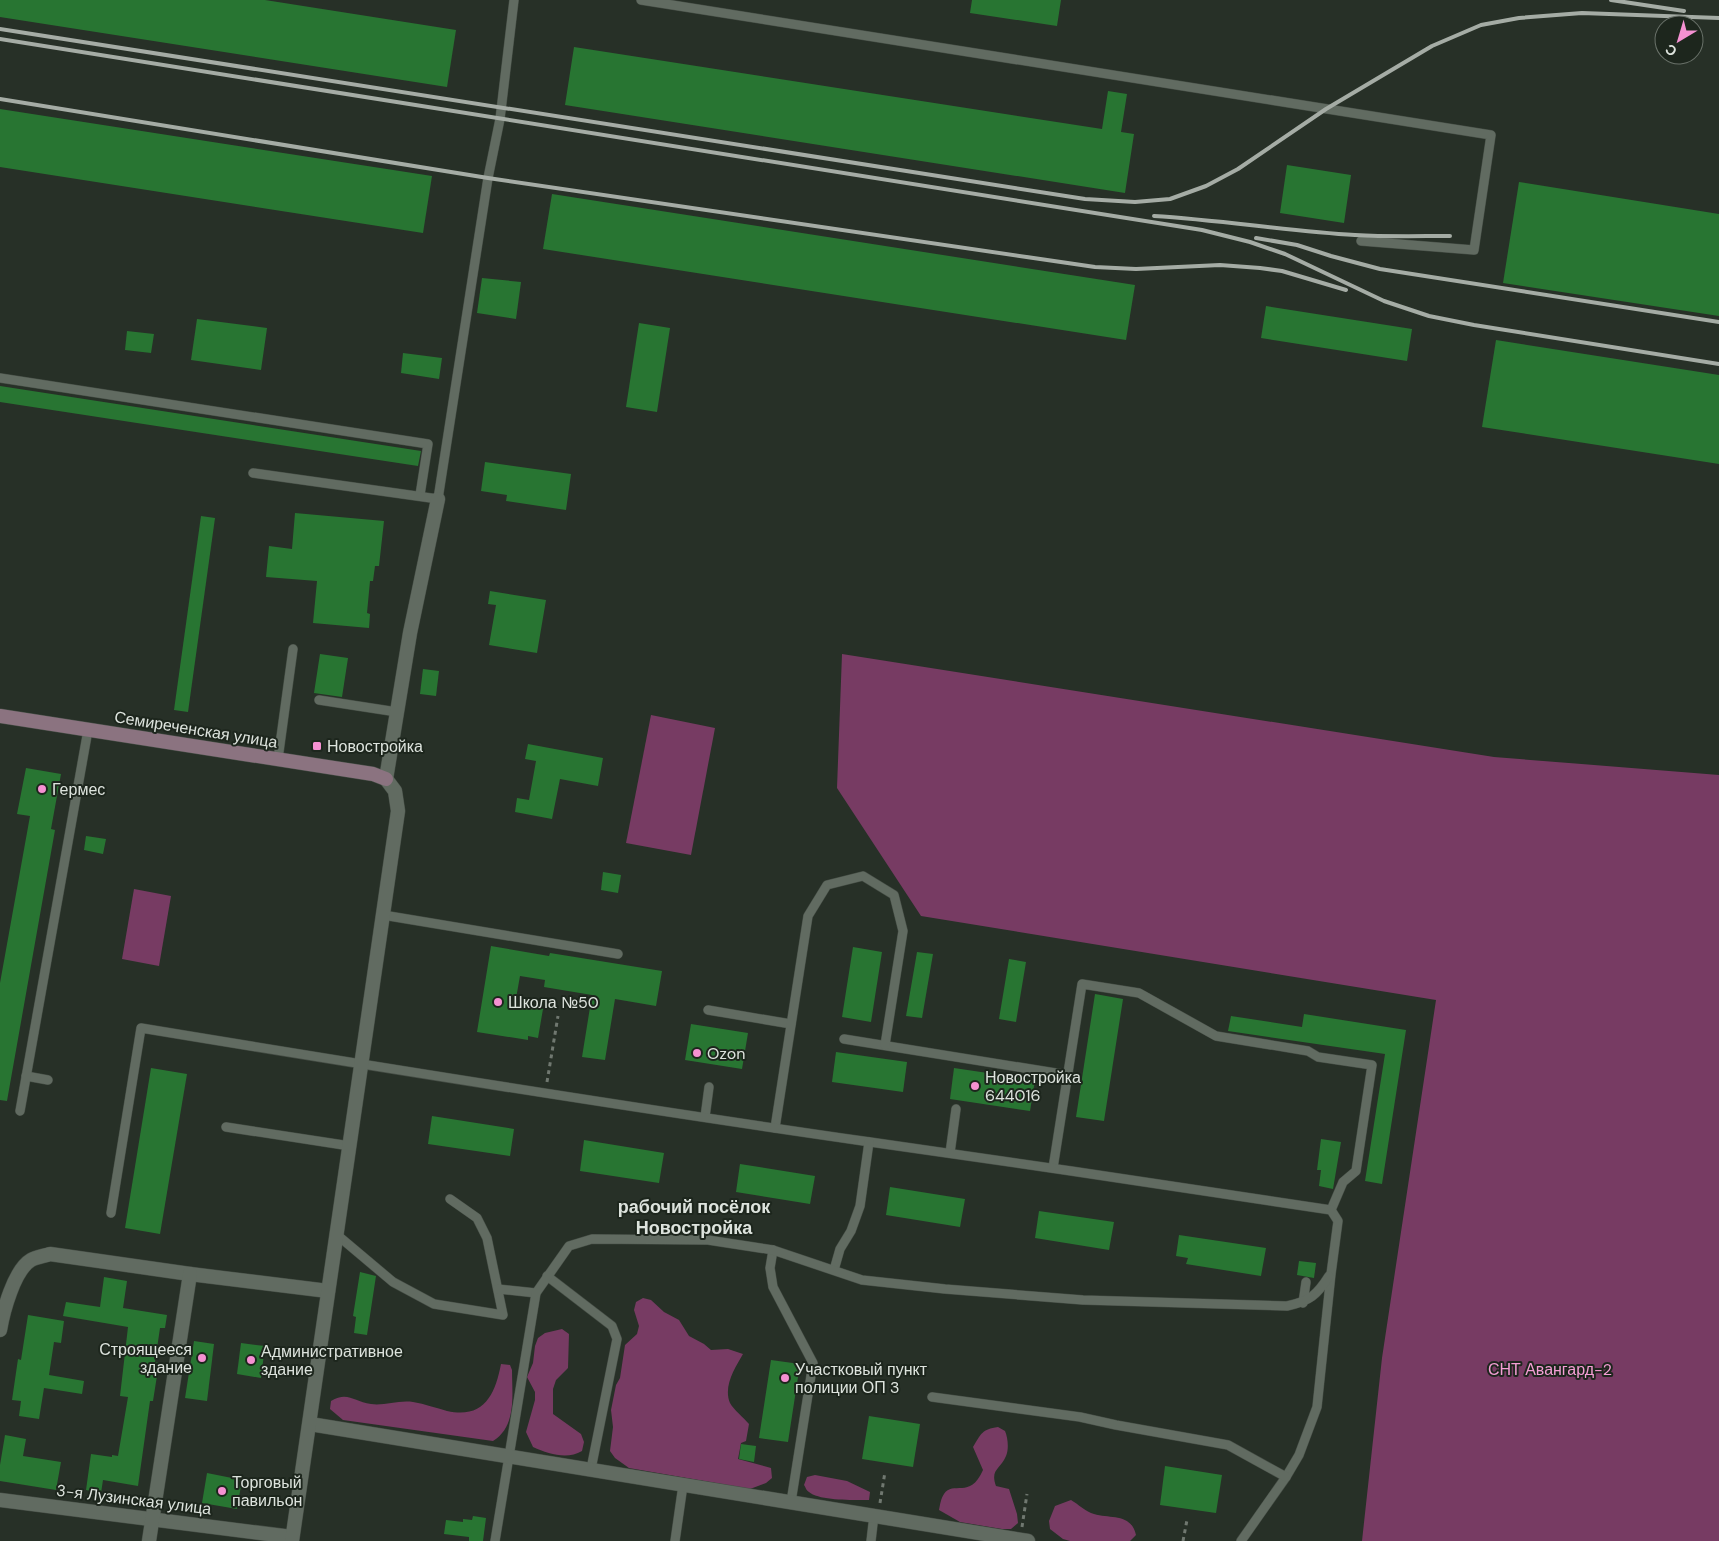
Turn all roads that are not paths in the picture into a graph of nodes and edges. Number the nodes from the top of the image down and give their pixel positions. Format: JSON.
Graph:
{"nodes":[{"id":1,"x":514,"y":0,"type":"edge"},
{"id":2,"x":642,"y":0,"type":"edge"},
{"id":3,"x":1361,"y":240,"type":"dead end"},
{"id":4,"x":0,"y":378,"type":"edge"},
{"id":5,"x":252,"y":473,"type":"dead end"},
{"id":6,"x":420,"y":495,"type":"junction"},
{"id":7,"x":438,"y":498,"type":"junction"},
{"id":8,"x":293,"y":649,"type":"dead end"},
{"id":9,"x":319,"y":700,"type":"dead end"},
{"id":10,"x":397,"y":712,"type":"junction"},
{"id":11,"x":0,"y":716,"type":"edge"},
{"id":12,"x":88,"y":730,"type":"junction"},
{"id":13,"x":278,"y":759,"type":"junction"},
{"id":14,"x":386,"y":779,"type":"junction"},
{"id":15,"x":383,"y":914,"type":"junction"},
{"id":16,"x":618,"y":954,"type":"dead end"},
{"id":17,"x":708,"y":1010,"type":"dead end"},
{"id":18,"x":792,"y":1024,"type":"junction"},
{"id":19,"x":844,"y":1039,"type":"dead end"},
{"id":20,"x":885,"y":1045,"type":"junction"},
{"id":21,"x":362,"y":1065,"type":"junction"},
{"id":22,"x":1068,"y":1075,"type":"junction"},
{"id":23,"x":26,"y":1076,"type":"junction"},
{"id":24,"x":48,"y":1080,"type":"dead end"},
{"id":25,"x":709,"y":1087,"type":"dead end"},
{"id":26,"x":956,"y":1109,"type":"dead end"},
{"id":27,"x":20,"y":1111,"type":"dead end"},
{"id":28,"x":705,"y":1117,"type":"junction"},
{"id":29,"x":226,"y":1127,"type":"dead end"},
{"id":30,"x":775,"y":1128,"type":"junction"},
{"id":31,"x":869,"y":1142,"type":"junction"},
{"id":32,"x":350,"y":1146,"type":"junction"},
{"id":33,"x":950,"y":1153,"type":"junction"},
{"id":34,"x":1053,"y":1168,"type":"junction"},
{"id":35,"x":450,"y":1199,"type":"dead end"},
{"id":36,"x":1331,"y":1210,"type":"junction"},
{"id":37,"x":110,"y":1213,"type":"dead end"},
{"id":38,"x":336,"y":1234,"type":"junction"},
{"id":39,"x":773,"y":1250,"type":"junction"},
{"id":40,"x":834,"y":1270,"type":"junction"},
{"id":41,"x":190,"y":1274,"type":"junction"},
{"id":42,"x":1330,"y":1274,"type":"junction"},
{"id":43,"x":547,"y":1276,"type":"junction"},
{"id":44,"x":1306,"y":1282,"type":"dead end"},
{"id":45,"x":498,"y":1289,"type":"junction"},
{"id":46,"x":328,"y":1291,"type":"junction"},
{"id":47,"x":536,"y":1293,"type":"junction"},
{"id":48,"x":1303,"y":1303,"type":"junction"},
{"id":49,"x":0,"y":1330,"type":"edge"},
{"id":50,"x":932,"y":1397,"type":"dead end"},
{"id":51,"x":310,"y":1424,"type":"junction"},
{"id":52,"x":509,"y":1456,"type":"junction"},
{"id":53,"x":591,"y":1469,"type":"junction"},
{"id":54,"x":1286,"y":1477,"type":"junction"},
{"id":55,"x":683,"y":1485,"type":"junction"},
{"id":56,"x":0,"y":1500,"type":"edge"},
{"id":57,"x":791,"y":1502,"type":"junction"},
{"id":58,"x":876,"y":1515,"type":"junction"},
{"id":59,"x":153,"y":1520,"type":"junction"},
{"id":60,"x":292,"y":1539,"type":"edge"},
{"id":61,"x":1024,"y":1540,"type":"edge"},
{"id":62,"x":149,"y":1541,"type":"edge"},
{"id":63,"x":495,"y":1541,"type":"edge"},
{"id":64,"x":675,"y":1541,"type":"edge"},
{"id":65,"x":871,"y":1541,"type":"edge"},
{"id":66,"x":1241,"y":1541,"type":"edge"}],
"edges":[{"from":1,"to":7,"type":"lane"},
{"from":2,"to":3,"type":"lane"},
{"from":4,"to":6,"type":"lane"},
{"from":5,"to":6,"type":"lane"},
{"from":6,"to":7,"type":"lane"},
{"from":7,"to":10,"type":"street"},
{"from":8,"to":13,"type":"lane"},
{"from":9,"to":10,"type":"lane"},
{"from":10,"to":14,"type":"street"},
{"from":11,"to":12,"type":"main road","name":"Семиреченская улица"},
{"from":12,"to":13,"type":"main road","name":"Семиреченская улица"},
{"from":12,"to":23,"type":"lane"},
{"from":13,"to":14,"type":"main road","name":"Семиреченская улица"},
{"from":14,"to":15,"type":"street"},
{"from":15,"to":16,"type":"lane"},
{"from":15,"to":21,"type":"street"},
{"from":17,"to":18,"type":"lane"},
{"from":18,"to":20,"type":"lane"},
{"from":18,"to":30,"type":"lane"},
{"from":19,"to":20,"type":"lane"},
{"from":20,"to":22,"type":"lane"},
{"from":21,"to":28,"type":"lane"},
{"from":21,"to":32,"type":"street"},
{"from":21,"to":37,"type":"lane"},
{"from":22,"to":34,"type":"lane"},
{"from":22,"to":36,"type":"lane"},
{"from":23,"to":24,"type":"lane"},
{"from":23,"to":27,"type":"lane"},
{"from":25,"to":28,"type":"lane"},
{"from":26,"to":33,"type":"lane"},
{"from":28,"to":30,"type":"lane"},
{"from":29,"to":32,"type":"lane"},
{"from":30,"to":31,"type":"lane"},
{"from":31,"to":33,"type":"lane"},
{"from":31,"to":40,"type":"lane"},
{"from":32,"to":38,"type":"street"},
{"from":33,"to":34,"type":"lane"},
{"from":34,"to":36,"type":"lane"},
{"from":35,"to":45,"type":"lane"},
{"from":36,"to":42,"type":"lane"},
{"from":38,"to":45,"type":"lane"},
{"from":38,"to":46,"type":"street"},
{"from":39,"to":40,"type":"lane"},
{"from":39,"to":43,"type":"lane"},
{"from":39,"to":57,"type":"lane"},
{"from":40,"to":48,"type":"lane"},
{"from":41,"to":46,"type":"street"},
{"from":41,"to":49,"type":"street"},
{"from":41,"to":59,"type":"street"},
{"from":42,"to":48,"type":"lane"},
{"from":42,"to":54,"type":"lane"},
{"from":43,"to":47,"type":"lane"},
{"from":43,"to":53,"type":"lane"},
{"from":44,"to":48,"type":"lane"},
{"from":45,"to":47,"type":"lane"},
{"from":46,"to":51,"type":"street"},
{"from":47,"to":52,"type":"lane"},
{"from":50,"to":54,"type":"lane"},
{"from":51,"to":52,"type":"street"},
{"from":51,"to":60,"type":"street"},
{"from":52,"to":53,"type":"street"},
{"from":52,"to":63,"type":"lane"},
{"from":53,"to":55,"type":"street"},
{"from":54,"to":66,"type":"lane"},
{"from":55,"to":57,"type":"street"},
{"from":55,"to":64,"type":"lane"},
{"from":56,"to":59,"type":"street","name":"3-я Лузинская улица"},
{"from":57,"to":58,"type":"street"},
{"from":58,"to":61,"type":"street"},
{"from":58,"to":65,"type":"lane"},
{"from":59,"to":60,"type":"street","name":"3-я Лузинская улица"},
{"from":59,"to":62,"type":"street"}]}
